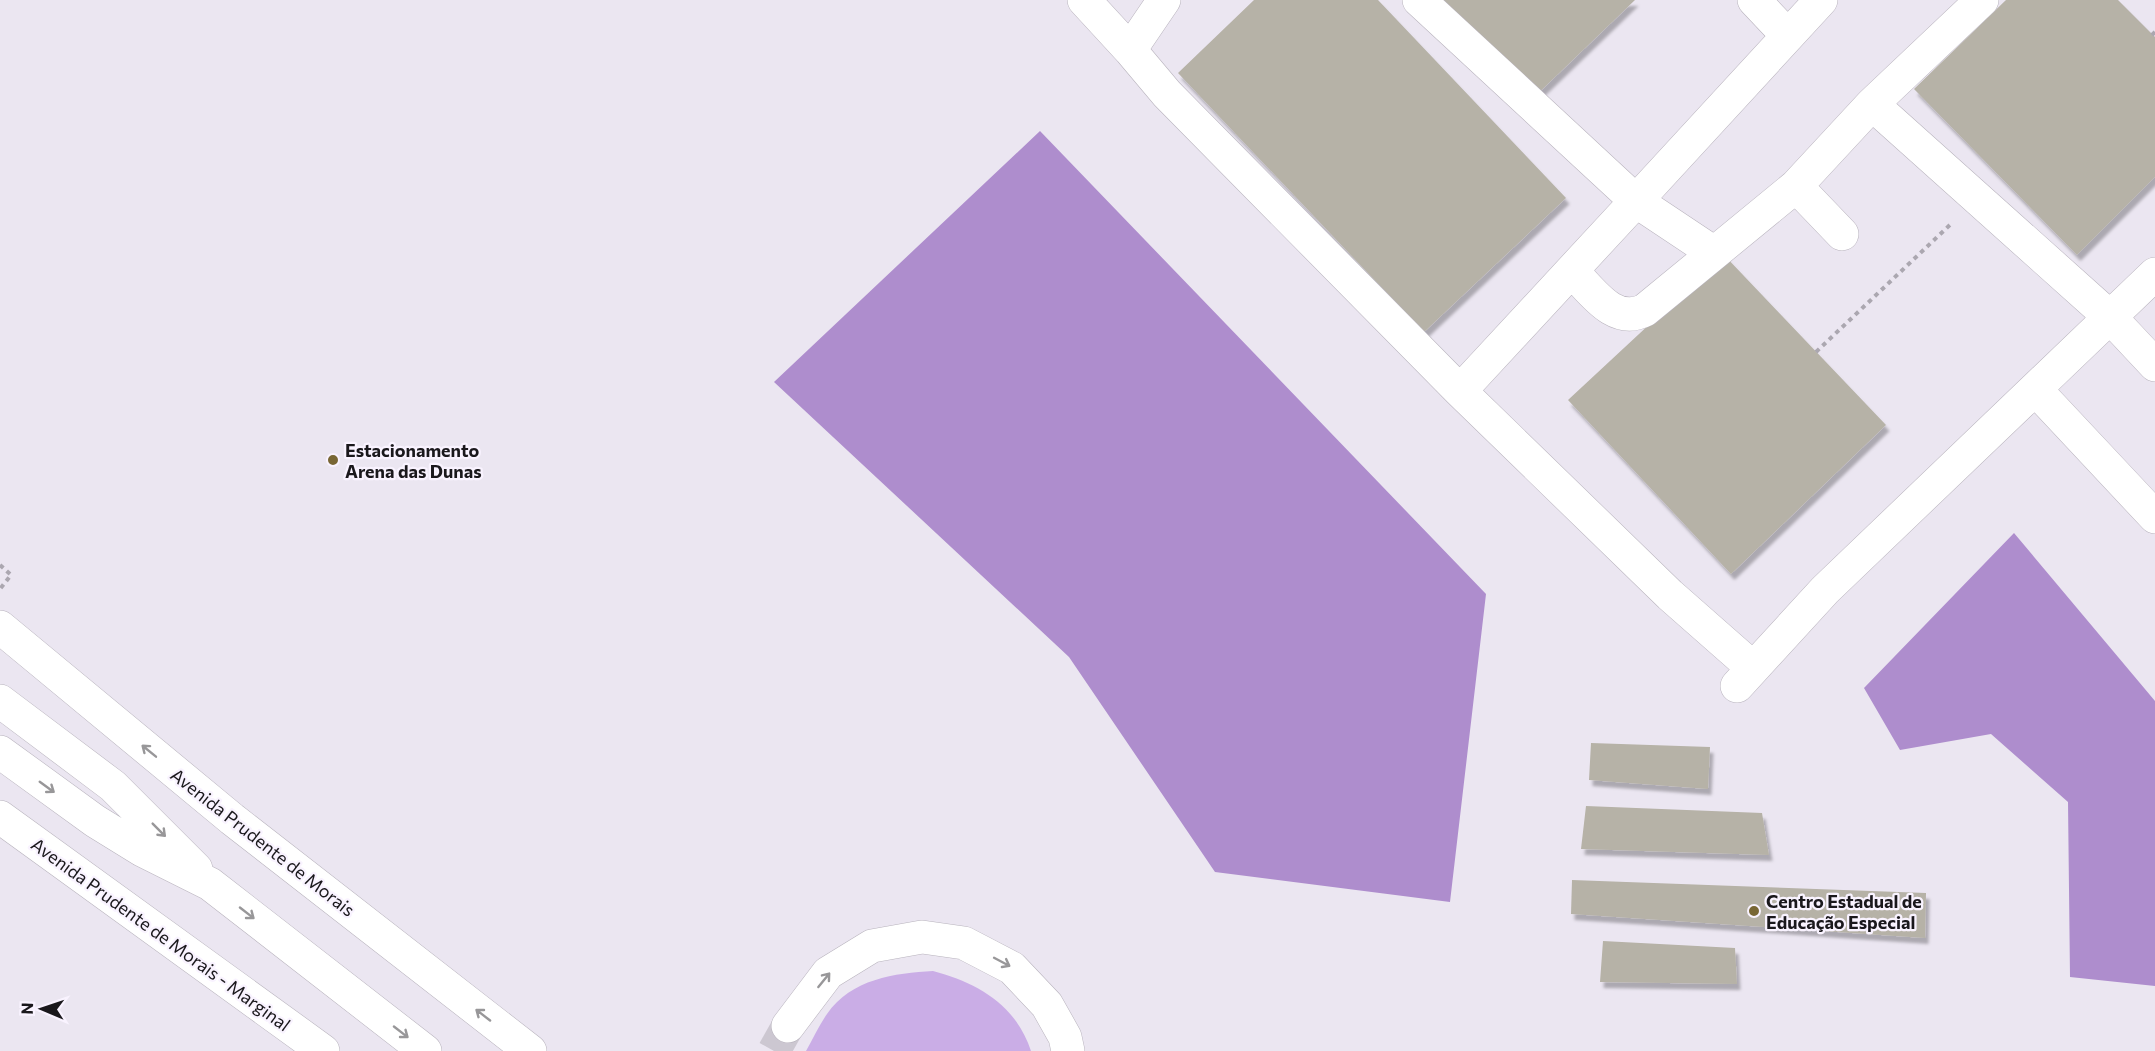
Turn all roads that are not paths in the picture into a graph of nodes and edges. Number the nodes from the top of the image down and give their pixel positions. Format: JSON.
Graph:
{"nodes":[{"id":1,"x":1084,"y":0,"type":"edge"},
{"id":2,"x":1164,"y":0,"type":"edge"},
{"id":3,"x":1419,"y":0,"type":"edge"},
{"id":4,"x":1754,"y":0,"type":"edge"},
{"id":5,"x":1821,"y":0,"type":"edge"},
{"id":6,"x":1982,"y":0,"type":"edge"},
{"id":7,"x":1787,"y":35,"type":"junction"},
{"id":8,"x":1130,"y":50,"type":"junction"},
{"id":9,"x":1872,"y":104,"type":"junction"},
{"id":10,"x":1796,"y":186,"type":"junction"},
{"id":11,"x":1636,"y":201,"type":"junction"},
{"id":12,"x":1842,"y":234,"type":"dead end"},
{"id":13,"x":1714,"y":253,"type":"junction"},
{"id":14,"x":1572,"y":271,"type":"junction"},
{"id":15,"x":2155,"y":274,"type":"edge"},
{"id":16,"x":2111,"y":318,"type":"junction"},
{"id":17,"x":2155,"y":365,"type":"edge"},
{"id":18,"x":2036,"y":390,"type":"junction"},
{"id":19,"x":1460,"y":391,"type":"junction"},
{"id":20,"x":2155,"y":517,"type":"edge"},
{"id":21,"x":0,"y":627,"type":"edge"},
{"id":22,"x":0,"y":701,"type":"edge"},
{"id":23,"x":0,"y":752,"type":"edge"},
{"id":24,"x":0,"y":818,"type":"edge"},
{"id":25,"x":210,"y":884,"type":"junction"},
{"id":26,"x":788,"y":1026,"type":"tunnel mouth"},
{"id":27,"x":323,"y":1051,"type":"edge"},
{"id":28,"x":426,"y":1051,"type":"edge"},
{"id":29,"x":530,"y":1051,"type":"edge"},
{"id":30,"x":1068,"y":1051,"type":"edge"}],
"edges":[{"from":1,"to":8,"type":"main road"},
{"from":2,"to":8,"type":"main road"},
{"from":3,"to":11,"type":"main road"},
{"from":4,"to":7,"type":"main road"},
{"from":5,"to":7,"type":"main road"},
{"from":6,"to":9,"type":"main road"},
{"from":7,"to":11,"type":"main road"},
{"from":8,"to":19,"type":"main road"},
{"from":9,"to":10,"type":"main road"},
{"from":9,"to":16,"type":"main road"},
{"from":10,"to":12,"type":"main road"},
{"from":10,"to":13,"type":"main road"},
{"from":11,"to":13,"type":"main road"},
{"from":11,"to":14,"type":"main road"},
{"from":13,"to":14,"type":"main road"},
{"from":14,"to":19,"type":"main road"},
{"from":15,"to":16,"type":"main road"},
{"from":16,"to":17,"type":"main road"},
{"from":16,"to":18,"type":"main road"},
{"from":18,"to":19,"type":"main road"},
{"from":18,"to":20,"type":"main road"},
{"from":29,"to":21,"type":"main road","name":"Avenida Prudente de Morais","one_way":true},
{"from":22,"to":25,"type":"main road","one_way":true},
{"from":23,"to":25,"type":"main road","one_way":true},
{"from":24,"to":27,"type":"main road","name":"Avenida Prudente de Morais - Marginal"},
{"from":25,"to":28,"type":"main road","one_way":true},
{"from":26,"to":30,"type":"main road","one_way":true}]}
